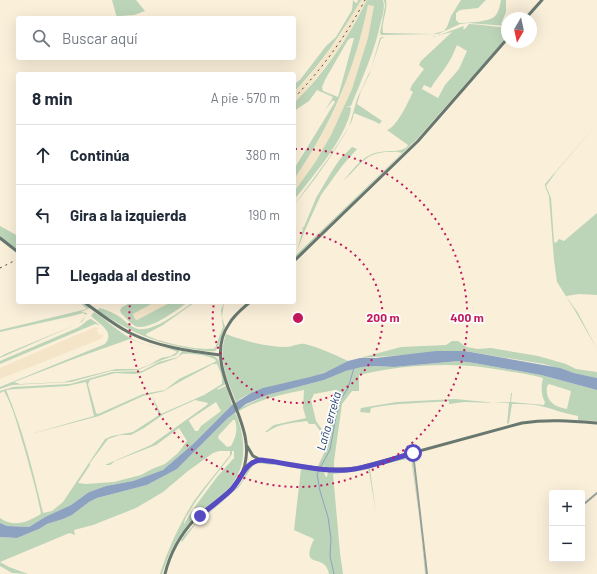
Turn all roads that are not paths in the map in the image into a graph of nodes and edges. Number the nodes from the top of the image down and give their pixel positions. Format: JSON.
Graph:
{"nodes":[{"id":1,"x":542,"y":0,"type":"edge"},
{"id":2,"x":531,"y":12,"type":"edge"},
{"id":3,"x":501,"y":47,"type":"edge"},
{"id":4,"x":0,"y":238,"type":"edge"},
{"id":5,"x":16,"y":250,"type":"edge"},
{"id":6,"x":296,"y":259,"type":"edge"},
{"id":7,"x":87,"y":304,"type":"edge"},
{"id":8,"x":248,"y":304,"type":"edge"},
{"id":9,"x":220,"y":355,"type":"junction"},
{"id":10,"x":597,"y":423,"type":"edge"},
{"id":11,"x":247,"y":446,"type":"junction"},
{"id":12,"x":413,"y":453,"type":"junction"},
{"id":13,"x":246,"y":457,"type":"junction"},
{"id":14,"x":255,"y":459,"type":"junction"},
{"id":15,"x":242,"y":473,"type":"junction"},
{"id":16,"x":597,"y":493,"type":"edge"},
{"id":17,"x":585,"y":503,"type":"edge"},
{"id":18,"x":165,"y":574,"type":"edge"},
{"id":19,"x":427,"y":574,"type":"edge"}],
"edges":[{"from":1,"to":2,"type":"street"},
{"from":3,"to":6,"type":"street"},
{"from":4,"to":5,"type":"street"},
{"from":7,"to":9,"type":"street"},
{"from":8,"to":9,"type":"street"},
{"from":9,"to":11,"type":"street"},
{"from":10,"to":12,"type":"street"},
{"from":11,"to":13,"type":"street"},
{"from":11,"to":14,"type":"street"},
{"from":12,"to":14,"type":"street"},
{"from":12,"to":19,"type":"street"},
{"from":13,"to":14,"type":"street"},
{"from":13,"to":15,"type":"street"},
{"from":14,"to":15,"type":"street"},
{"from":15,"to":18,"type":"street"},
{"from":16,"to":17,"type":"street"}]}
